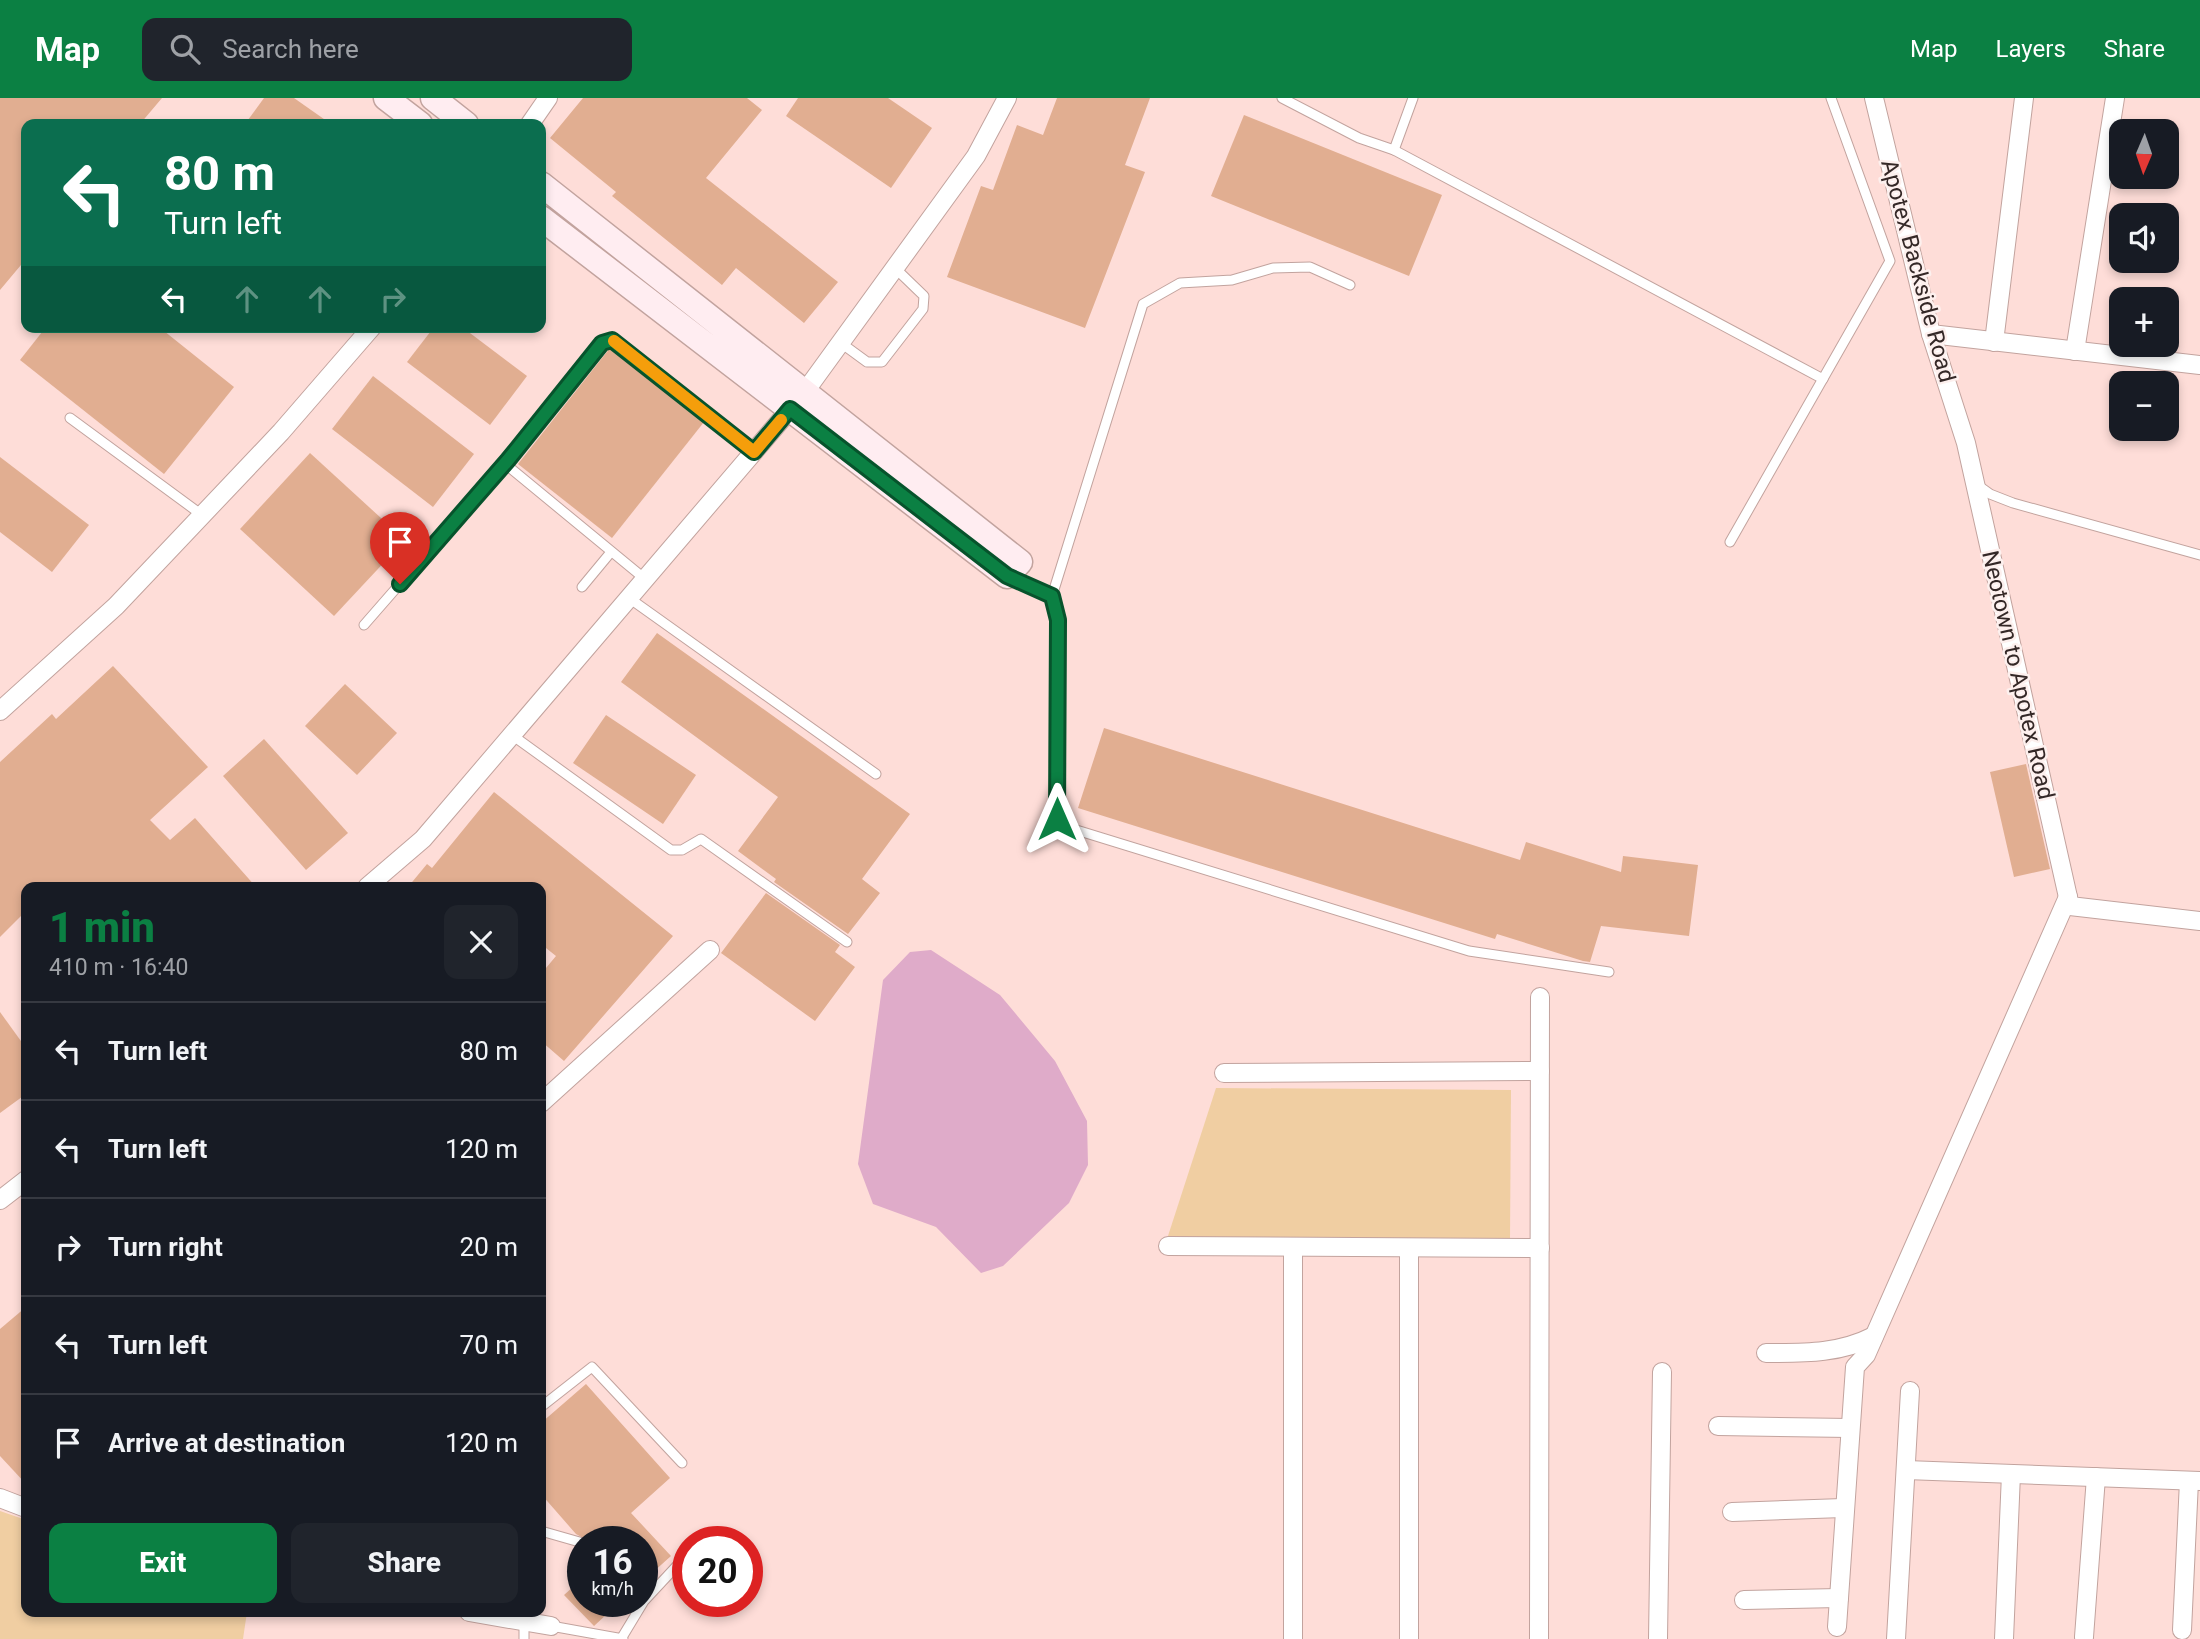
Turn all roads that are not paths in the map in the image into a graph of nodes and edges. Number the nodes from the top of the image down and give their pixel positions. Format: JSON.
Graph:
{"nodes":[{"id":1,"x":386,"y":98,"type":"edge"},
{"id":2,"x":433,"y":98,"type":"edge"},
{"id":3,"x":548,"y":98,"type":"edge"},
{"id":4,"x":1007,"y":98,"type":"edge"},
{"id":5,"x":1282,"y":98,"type":"edge"},
{"id":6,"x":1413,"y":98,"type":"edge"},
{"id":7,"x":1831,"y":98,"type":"edge"},
{"id":8,"x":1874,"y":98,"type":"edge"},
{"id":9,"x":2024,"y":98,"type":"edge"},
{"id":10,"x":2115,"y":98,"type":"edge"},
{"id":11,"x":413,"y":119,"type":"edge"},
{"id":12,"x":460,"y":119,"type":"edge"},
{"id":13,"x":533,"y":119,"type":"edge"},
{"id":14,"x":1394,"y":150,"type":"junction"},
{"id":15,"x":546,"y":188,"type":"edge"},
{"id":16,"x":546,"y":222,"type":"edge"},
{"id":17,"x":895,"y":268,"type":"junction"},
{"id":18,"x":1350,"y":285,"type":"dead end"},
{"id":19,"x":367,"y":333,"type":"edge"},
{"id":20,"x":1931,"y":334,"type":"junction"},
{"id":21,"x":1994,"y":342,"type":"junction"},
{"id":22,"x":841,"y":343,"type":"junction"},
{"id":23,"x":2075,"y":351,"type":"junction"},
{"id":24,"x":2200,"y":365,"type":"edge"},
{"id":25,"x":1823,"y":379,"type":"junction"},
{"id":26,"x":797,"y":401,"type":"junction"},
{"id":27,"x":70,"y":418,"type":"dead end"},
{"id":28,"x":1966,"y":443,"type":"joint"},
{"id":29,"x":754,"y":452,"type":"junction"},
{"id":30,"x":508,"y":460,"type":"junction"},
{"id":31,"x":1975,"y":483,"type":"junction"},
{"id":32,"x":202,"y":515,"type":"junction"},
{"id":33,"x":1730,"y":542,"type":"dead end"},
{"id":34,"x":611,"y":552,"type":"junction"},
{"id":35,"x":2200,"y":555,"type":"edge"},
{"id":36,"x":1013,"y":569,"type":"joint"},
{"id":37,"x":645,"y":579,"type":"junction"},
{"id":38,"x":582,"y":587,"type":"dead end"},
{"id":39,"x":1052,"y":596,"type":"junction"},
{"id":40,"x":629,"y":598,"type":"junction"},
{"id":41,"x":364,"y":625,"type":"dead end"},
{"id":42,"x":0,"y":711,"type":"edge"},
{"id":43,"x":512,"y":735,"type":"junction"},
{"id":44,"x":876,"y":774,"type":"dead end"},
{"id":45,"x":373,"y":882,"type":"edge"},
{"id":46,"x":2069,"y":901,"type":"junction"},
{"id":47,"x":2200,"y":921,"type":"edge"},
{"id":48,"x":846,"y":942,"type":"dead end"},
{"id":49,"x":710,"y":950,"type":"dead end"},
{"id":50,"x":1609,"y":972,"type":"dead end"},
{"id":51,"x":1540,"y":997,"type":"dead end"},
{"id":52,"x":1540,"y":1071,"type":"junction"},
{"id":53,"x":1224,"y":1073,"type":"dead end"},
{"id":54,"x":546,"y":1098,"type":"edge"},
{"id":55,"x":21,"y":1184,"type":"edge"},
{"id":56,"x":0,"y":1200,"type":"edge"},
{"id":57,"x":1168,"y":1246,"type":"dead end"},
{"id":58,"x":1293,"y":1247,"type":"junction"},
{"id":59,"x":1409,"y":1248,"type":"junction"},
{"id":60,"x":1540,"y":1248,"type":"junction"},
{"id":61,"x":1874,"y":1336,"type":"junction"},
{"id":62,"x":1766,"y":1353,"type":"dead end"},
{"id":63,"x":1662,"y":1372,"type":"dead end"},
{"id":64,"x":1910,"y":1391,"type":"dead end"},
{"id":65,"x":546,"y":1403,"type":"edge"},
{"id":66,"x":1718,"y":1426,"type":"dead end"},
{"id":67,"x":1850,"y":1428,"type":"junction"},
{"id":68,"x":682,"y":1463,"type":"dead end"},
{"id":69,"x":1906,"y":1470,"type":"junction"},
{"id":70,"x":2011,"y":1474,"type":"junction"},
{"id":71,"x":2096,"y":1477,"type":"junction"},
{"id":72,"x":2194,"y":1481,"type":"edge"},
{"id":73,"x":0,"y":1498,"type":"edge"},
{"id":74,"x":21,"y":1506,"type":"edge"},
{"id":75,"x":1843,"y":1508,"type":"junction"},
{"id":76,"x":1732,"y":1512,"type":"dead end"},
{"id":77,"x":546,"y":1532,"type":"edge"},
{"id":78,"x":567,"y":1538,"type":"edge"},
{"id":79,"x":672,"y":1571,"type":"edge"},
{"id":80,"x":1839,"y":1598,"type":"junction"},
{"id":81,"x":1744,"y":1600,"type":"dead end"},
{"id":82,"x":484,"y":1617,"type":"edge"},
{"id":83,"x":551,"y":1626,"type":"joint"},
{"id":84,"x":1837,"y":1627,"type":"dead end"},
{"id":85,"x":524,"y":1630,"type":"edge"},
{"id":86,"x":2182,"y":1630,"type":"dead end"},
{"id":87,"x":2084,"y":1637,"type":"dead end"},
{"id":88,"x":622,"y":1639,"type":"edge"},
{"id":89,"x":1293,"y":1639,"type":"edge"},
{"id":90,"x":1409,"y":1639,"type":"edge"},
{"id":91,"x":1539,"y":1639,"type":"edge"},
{"id":92,"x":1658,"y":1639,"type":"edge"},
{"id":93,"x":1896,"y":1639,"type":"edge"},
{"id":94,"x":2004,"y":1639,"type":"edge"}],
"edges":[{"from":1,"to":11,"type":"street"},
{"from":2,"to":12,"type":"street"},
{"from":3,"to":13,"type":"street"},
{"from":4,"to":17,"type":"street"},
{"from":5,"to":14,"type":"lane"},
{"from":6,"to":14,"type":"lane"},
{"from":7,"to":25,"type":"lane"},
{"from":8,"to":20,"type":"street","name":"Apotex Backside Road"},
{"from":9,"to":21,"type":"street"},
{"from":10,"to":23,"type":"street"},
{"from":14,"to":25,"type":"lane"},
{"from":15,"to":26,"type":"street"},
{"from":16,"to":26,"type":"street"},
{"from":17,"to":22,"type":"street"},
{"from":17,"to":22,"type":"lane"},
{"from":18,"to":39,"type":"lane"},
{"from":19,"to":32,"type":"street"},
{"from":20,"to":21,"type":"street"},
{"from":20,"to":28,"type":"street","name":"Apotex Backside Road"},
{"from":21,"to":23,"type":"street"},
{"from":22,"to":26,"type":"street"},
{"from":23,"to":24,"type":"street"},
{"from":25,"to":33,"type":"lane"},
{"from":26,"to":29,"type":"street"},
{"from":26,"to":36,"type":"street"},
{"from":27,"to":32,"type":"lane"},
{"from":28,"to":31,"type":"street","name":"Neotown to Apotex Road"},
{"from":29,"to":30,"type":"lane"},
{"from":29,"to":37,"type":"street"},
{"from":30,"to":34,"type":"lane"},
{"from":30,"to":41,"type":"lane"},
{"from":31,"to":35,"type":"lane"},
{"from":31,"to":46,"type":"street","name":"Neotown to Apotex Road"},
{"from":32,"to":42,"type":"street"},
{"from":34,"to":37,"type":"lane"},
{"from":34,"to":38,"type":"lane"},
{"from":36,"to":39,"type":"lane"},
{"from":37,"to":40,"type":"street"},
{"from":39,"to":50,"type":"lane"},
{"from":40,"to":43,"type":"street"},
{"from":40,"to":44,"type":"lane"},
{"from":43,"to":45,"type":"street"},
{"from":43,"to":48,"type":"lane"},
{"from":46,"to":47,"type":"street"},
{"from":46,"to":61,"type":"street"},
{"from":49,"to":54,"type":"street"},
{"from":51,"to":52,"type":"street"},
{"from":52,"to":53,"type":"street"},
{"from":52,"to":60,"type":"street"},
{"from":55,"to":56,"type":"street"},
{"from":57,"to":58,"type":"street"},
{"from":58,"to":59,"type":"street"},
{"from":58,"to":89,"type":"street"},
{"from":59,"to":60,"type":"street"},
{"from":59,"to":90,"type":"street"},
{"from":60,"to":91,"type":"street"},
{"from":61,"to":62,"type":"street"},
{"from":61,"to":67,"type":"street"},
{"from":63,"to":92,"type":"street"},
{"from":64,"to":69,"type":"street"},
{"from":65,"to":68,"type":"lane"},
{"from":66,"to":67,"type":"street"},
{"from":67,"to":75,"type":"street"},
{"from":69,"to":70,"type":"street"},
{"from":69,"to":93,"type":"street"},
{"from":70,"to":71,"type":"street"},
{"from":70,"to":94,"type":"street"},
{"from":71,"to":72,"type":"street"},
{"from":71,"to":87,"type":"street"},
{"from":72,"to":86,"type":"street"},
{"from":73,"to":74,"type":"street"},
{"from":75,"to":76,"type":"street"},
{"from":75,"to":80,"type":"street"},
{"from":77,"to":78,"type":"lane"},
{"from":79,"to":88,"type":"lane"},
{"from":80,"to":81,"type":"street"},
{"from":80,"to":84,"type":"street"},
{"from":82,"to":85,"type":"street"},
{"from":83,"to":85,"type":"street"},
{"from":83,"to":88,"type":"lane"}]}
